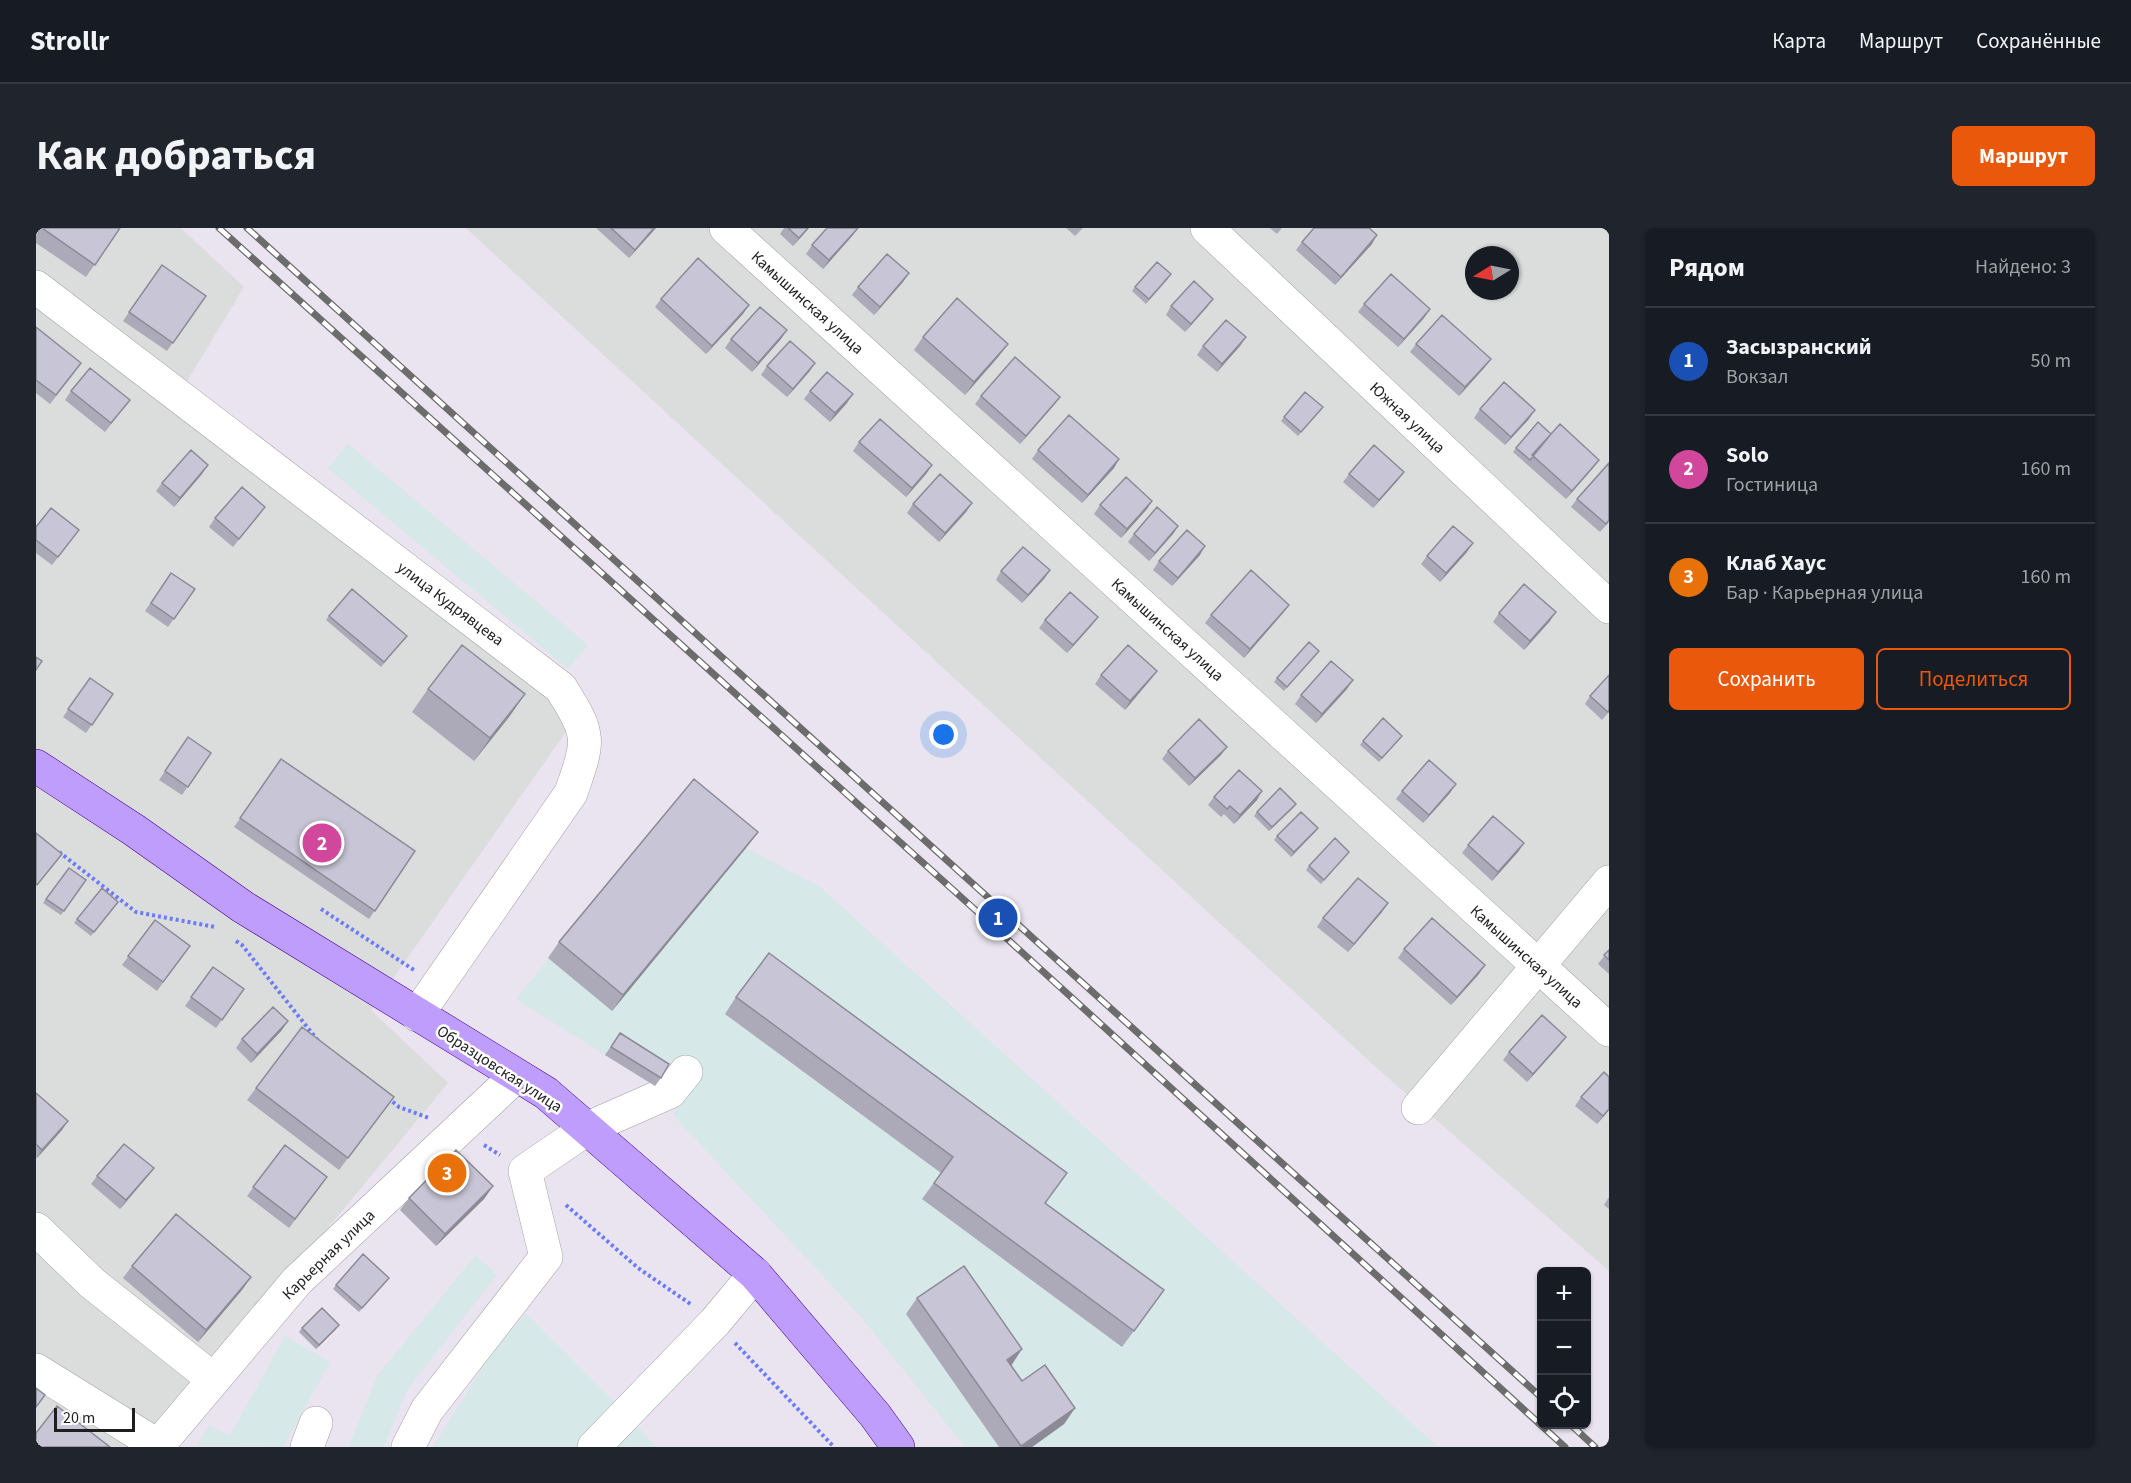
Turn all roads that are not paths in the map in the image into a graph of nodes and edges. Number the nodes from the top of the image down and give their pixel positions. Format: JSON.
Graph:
{"nodes":[{"id":1,"x":726,"y":228,"type":"edge"},
{"id":2,"x":1207,"y":228,"type":"edge"},
{"id":3,"x":36,"y":287,"type":"edge"},
{"id":4,"x":1609,"y":607,"type":"edge"},
{"id":5,"x":36,"y":766,"type":"edge"},
{"id":6,"x":1609,"y":882,"type":"edge"},
{"id":7,"x":1538,"y":966,"type":"junction"},
{"id":8,"x":417,"y":1015,"type":"junction"},
{"id":9,"x":1609,"y":1030,"type":"edge"},
{"id":10,"x":686,"y":1072,"type":"dead end"},
{"id":11,"x":516,"y":1076,"type":"junction"},
{"id":12,"x":1418,"y":1108,"type":"dead end"},
{"id":13,"x":588,"y":1128,"type":"junction"},
{"id":14,"x":36,"y":1229,"type":"edge"},
{"id":15,"x":755,"y":1274,"type":"junction"},
{"id":16,"x":36,"y":1370,"type":"edge"},
{"id":17,"x":213,"y":1380,"type":"junction"},
{"id":18,"x":159,"y":1447,"type":"edge"},
{"id":19,"x":408,"y":1447,"type":"edge"},
{"id":20,"x":594,"y":1447,"type":"edge"},
{"id":21,"x":898,"y":1447,"type":"edge"}],
"edges":[{"from":1,"to":7,"type":"street","name":"Камышинская улица"},
{"from":2,"to":4,"type":"street","name":"Южная улица"},
{"from":3,"to":8,"type":"street","name":"улица Кудрявцева"},
{"from":5,"to":8,"type":"main road","name":"Образцовская улица"},
{"from":6,"to":7,"type":"street"},
{"from":7,"to":9,"type":"street","name":"Камышинская улица"},
{"from":7,"to":12,"type":"street"},
{"from":8,"to":11,"type":"main road","name":"Образцовская улица"},
{"from":10,"to":13,"type":"street"},
{"from":11,"to":13,"type":"main road","name":"Образцовская улица"},
{"from":11,"to":17,"type":"street","name":"Карьерная улица"},
{"from":13,"to":15,"type":"main road","name":"Образцовская улица"},
{"from":13,"to":19,"type":"street"},
{"from":14,"to":17,"type":"street"},
{"from":15,"to":20,"type":"street"},
{"from":15,"to":21,"type":"main road","name":"Образцовская улица"},
{"from":16,"to":18,"type":"street"},
{"from":17,"to":18,"type":"street","name":"Карьерная улица"}]}
